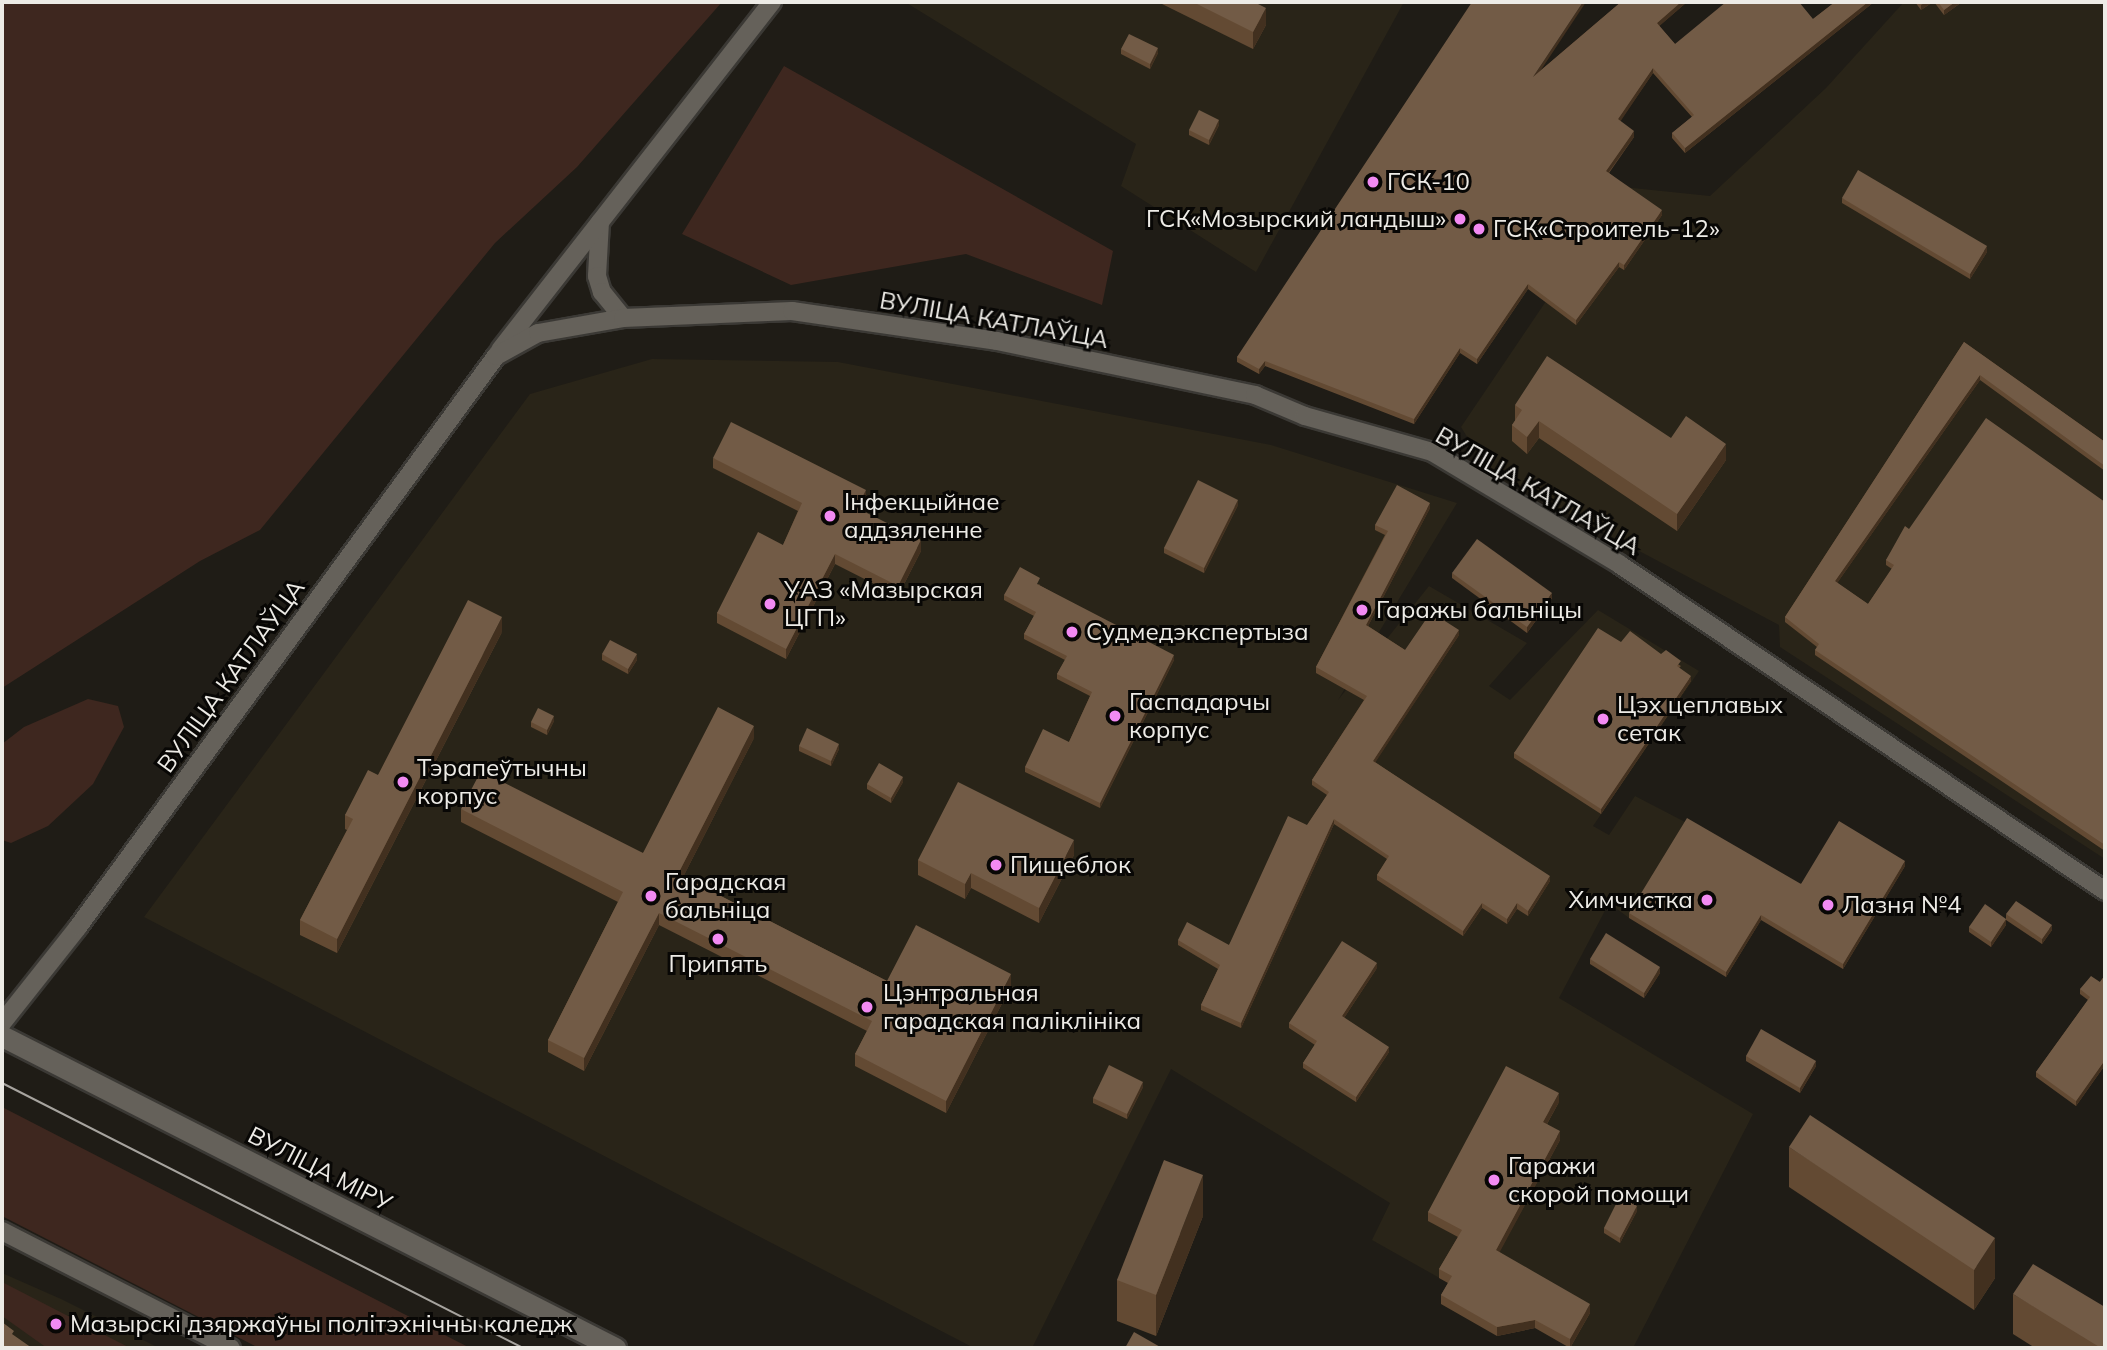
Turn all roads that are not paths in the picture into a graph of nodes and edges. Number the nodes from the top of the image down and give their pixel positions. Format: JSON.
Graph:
{"nodes":[{"id":1,"x":772,"y":2,"type":"edge"},
{"id":2,"x":600,"y":222,"type":"junction"},
{"id":3,"x":623,"y":318,"type":"junction"},
{"id":4,"x":496,"y":356,"type":"junction"},
{"id":5,"x":2105,"y":891,"type":"edge"},
{"id":6,"x":2,"y":1023,"type":"edge"},
{"id":7,"x":2,"y":1036,"type":"edge"},
{"id":8,"x":2,"y":1231,"type":"edge"},
{"id":9,"x":231,"y":1348,"type":"edge"},
{"id":10,"x":615,"y":1348,"type":"edge"}],
"edges":[{"from":1,"to":2,"type":"street","name":"ВУЛІЦА КАТЛАЎЦА"},
{"from":2,"to":3,"type":"street"},
{"from":2,"to":4,"type":"street","name":"ВУЛІЦА КАТЛАЎЦА"},
{"from":3,"to":4,"type":"street","name":"ВУЛІЦА КАТЛАЎЦА"},
{"from":3,"to":5,"type":"street","name":"ВУЛІЦА КАТЛАЎЦА"},
{"from":4,"to":6,"type":"street","name":"ВУЛІЦА КАТЛАЎЦА"},
{"from":7,"to":10,"type":"main road","name":"ВУЛІЦА МІРУ"},
{"from":8,"to":9,"type":"street"}]}
